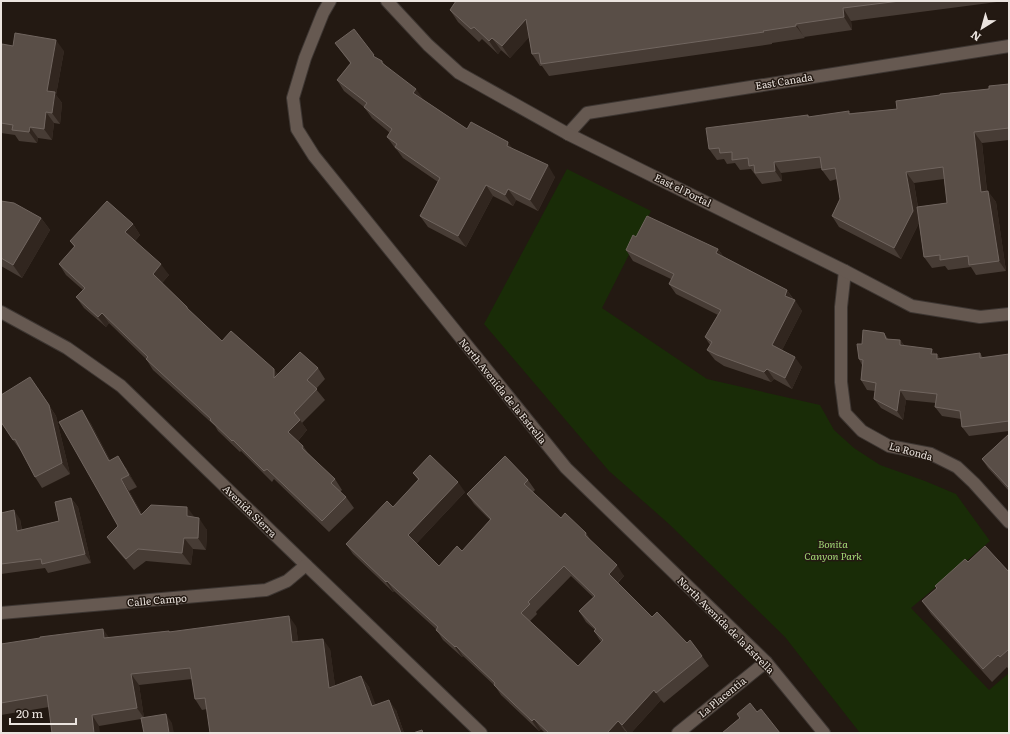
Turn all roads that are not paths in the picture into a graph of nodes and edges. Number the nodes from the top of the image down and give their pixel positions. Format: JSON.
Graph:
{"nodes":[{"id":1,"x":330,"y":1,"type":"edge"},
{"id":2,"x":387,"y":1,"type":"edge"},
{"id":3,"x":1009,"y":46,"type":"edge"},
{"id":4,"x":568,"y":134,"type":"junction"},
{"id":5,"x":845,"y":270,"type":"junction"},
{"id":6,"x":1,"y":312,"type":"edge"},
{"id":7,"x":1009,"y":314,"type":"edge"},
{"id":8,"x":1009,"y":522,"type":"edge"},
{"id":9,"x":306,"y":565,"type":"junction"},
{"id":10,"x":1,"y":613,"type":"edge"},
{"id":11,"x":766,"y":662,"type":"junction"},
{"id":12,"x":480,"y":733,"type":"edge"},
{"id":13,"x":678,"y":733,"type":"edge"},
{"id":14,"x":824,"y":733,"type":"edge"}],
"edges":[{"from":1,"to":11,"type":"street","name":"North Avenida de la Estrella"},
{"from":2,"to":4,"type":"street","name":"East el Portal"},
{"from":3,"to":4,"type":"street","name":"East Canada"},
{"from":4,"to":5,"type":"street","name":"East el Portal"},
{"from":5,"to":7,"type":"street","name":"East el Portal"},
{"from":5,"to":8,"type":"street","name":"La Ronda"},
{"from":6,"to":9,"type":"street","name":"Avenida Sierra"},
{"from":9,"to":10,"type":"street","name":"Calle Campo"},
{"from":9,"to":12,"type":"street","name":"Avenida Sierra"},
{"from":11,"to":13,"type":"street","name":"La Placentia"},
{"from":11,"to":14,"type":"street","name":"North Avenida de la Estrella"}]}
